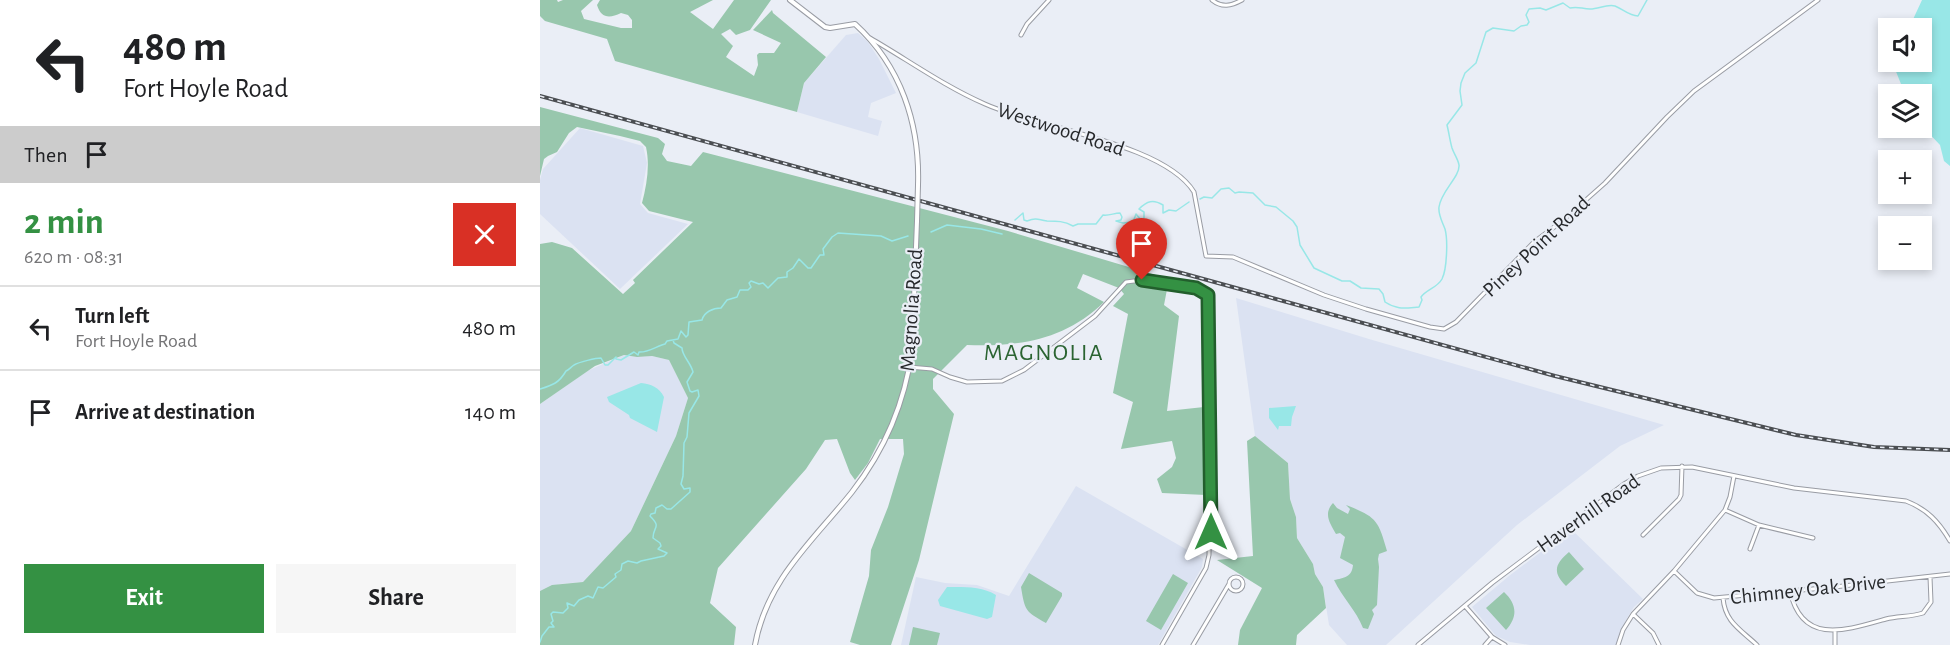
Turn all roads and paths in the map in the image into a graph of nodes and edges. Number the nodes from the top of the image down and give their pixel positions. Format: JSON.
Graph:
{"nodes":[{"id":1,"x":790,"y":0,"type":"edge"},
{"id":2,"x":1049,"y":0,"type":"edge"},
{"id":3,"x":1212,"y":0,"type":"edge"},
{"id":4,"x":1242,"y":0,"type":"edge"},
{"id":5,"x":1818,"y":0,"type":"edge"},
{"id":6,"x":1021,"y":35,"type":"dead end"},
{"id":7,"x":868,"y":37,"type":"junction"},
{"id":8,"x":1206,"y":256,"type":"joint"},
{"id":9,"x":909,"y":368,"type":"junction"},
{"id":10,"x":1682,"y":466,"type":"junction"},
{"id":11,"x":1734,"y":476,"type":"junction"},
{"id":12,"x":1725,"y":510,"type":"junction"},
{"id":13,"x":1759,"y":525,"type":"junction"},
{"id":14,"x":1643,"y":535,"type":"dead end"},
{"id":15,"x":1813,"y":538,"type":"dead end"},
{"id":16,"x":1950,"y":541,"type":"edge"},
{"id":17,"x":1750,"y":549,"type":"dead end"},
{"id":18,"x":1674,"y":571,"type":"junction"},
{"id":19,"x":1950,"y":574,"type":"edge"},
{"id":20,"x":1930,"y":577,"type":"junction"},
{"id":21,"x":1229,"y":584,"type":"junction"},
{"id":22,"x":1790,"y":591,"type":"junction"},
{"id":23,"x":1723,"y":598,"type":"junction"},
{"id":24,"x":1465,"y":606,"type":"junction"},
{"id":25,"x":1633,"y":614,"type":"junction"},
{"id":26,"x":1835,"y":632,"type":"junction"},
{"id":27,"x":1492,"y":637,"type":"junction"},
{"id":28,"x":755,"y":645,"type":"edge"},
{"id":29,"x":1162,"y":645,"type":"edge"},
{"id":30,"x":1193,"y":645,"type":"edge"},
{"id":31,"x":1418,"y":645,"type":"edge"},
{"id":32,"x":1485,"y":645,"type":"edge"},
{"id":33,"x":1504,"y":645,"type":"edge"},
{"id":34,"x":1618,"y":645,"type":"edge"},
{"id":35,"x":1659,"y":645,"type":"edge"},
{"id":36,"x":1757,"y":645,"type":"edge"},
{"id":37,"x":1835,"y":645,"type":"edge"}],
"edges":[{"from":1,"to":7,"type":"main road","name":"Magnolia Road"},
{"from":2,"to":6,"type":"street"},
{"from":3,"to":4,"type":"street"},
{"from":5,"to":8,"type":"street","name":"Piney Point Road"},
{"from":7,"to":8,"type":"street","name":"Westwood Road"},
{"from":7,"to":9,"type":"main road","name":"Magnolia Road","bridge":true},
{"from":9,"to":28,"type":"main road","name":"Magnolia Road"},
{"from":9,"to":29,"type":"street"},
{"from":10,"to":11,"type":"street","name":"Haverhill Road"},
{"from":10,"to":14,"type":"street"},
{"from":10,"to":24,"type":"street","name":"Haverhill Road"},
{"from":11,"to":12,"type":"street"},
{"from":11,"to":16,"type":"street","name":"Haverhill Road"},
{"from":12,"to":13,"type":"street"},
{"from":12,"to":18,"type":"street"},
{"from":13,"to":15,"type":"street"},
{"from":13,"to":17,"type":"street"},
{"from":18,"to":23,"type":"street","name":"Chimney Oak Drive"},
{"from":18,"to":25,"type":"street"},
{"from":19,"to":20,"type":"street","name":"Chimney Oak Drive"},
{"from":20,"to":22,"type":"street","name":"Chimney Oak Drive"},
{"from":20,"to":26,"type":"street"},
{"from":21,"to":21,"type":"street"},
{"from":21,"to":30,"type":"street"},
{"from":22,"to":23,"type":"street","name":"Chimney Oak Drive"},
{"from":22,"to":26,"type":"street"},
{"from":23,"to":36,"type":"street"},
{"from":24,"to":27,"type":"street"},
{"from":24,"to":31,"type":"street","name":"Haverhill Road"},
{"from":25,"to":34,"type":"street"},
{"from":25,"to":35,"type":"street"},
{"from":26,"to":37,"type":"street"},
{"from":27,"to":32,"type":"street"},
{"from":27,"to":33,"type":"street"}]}
